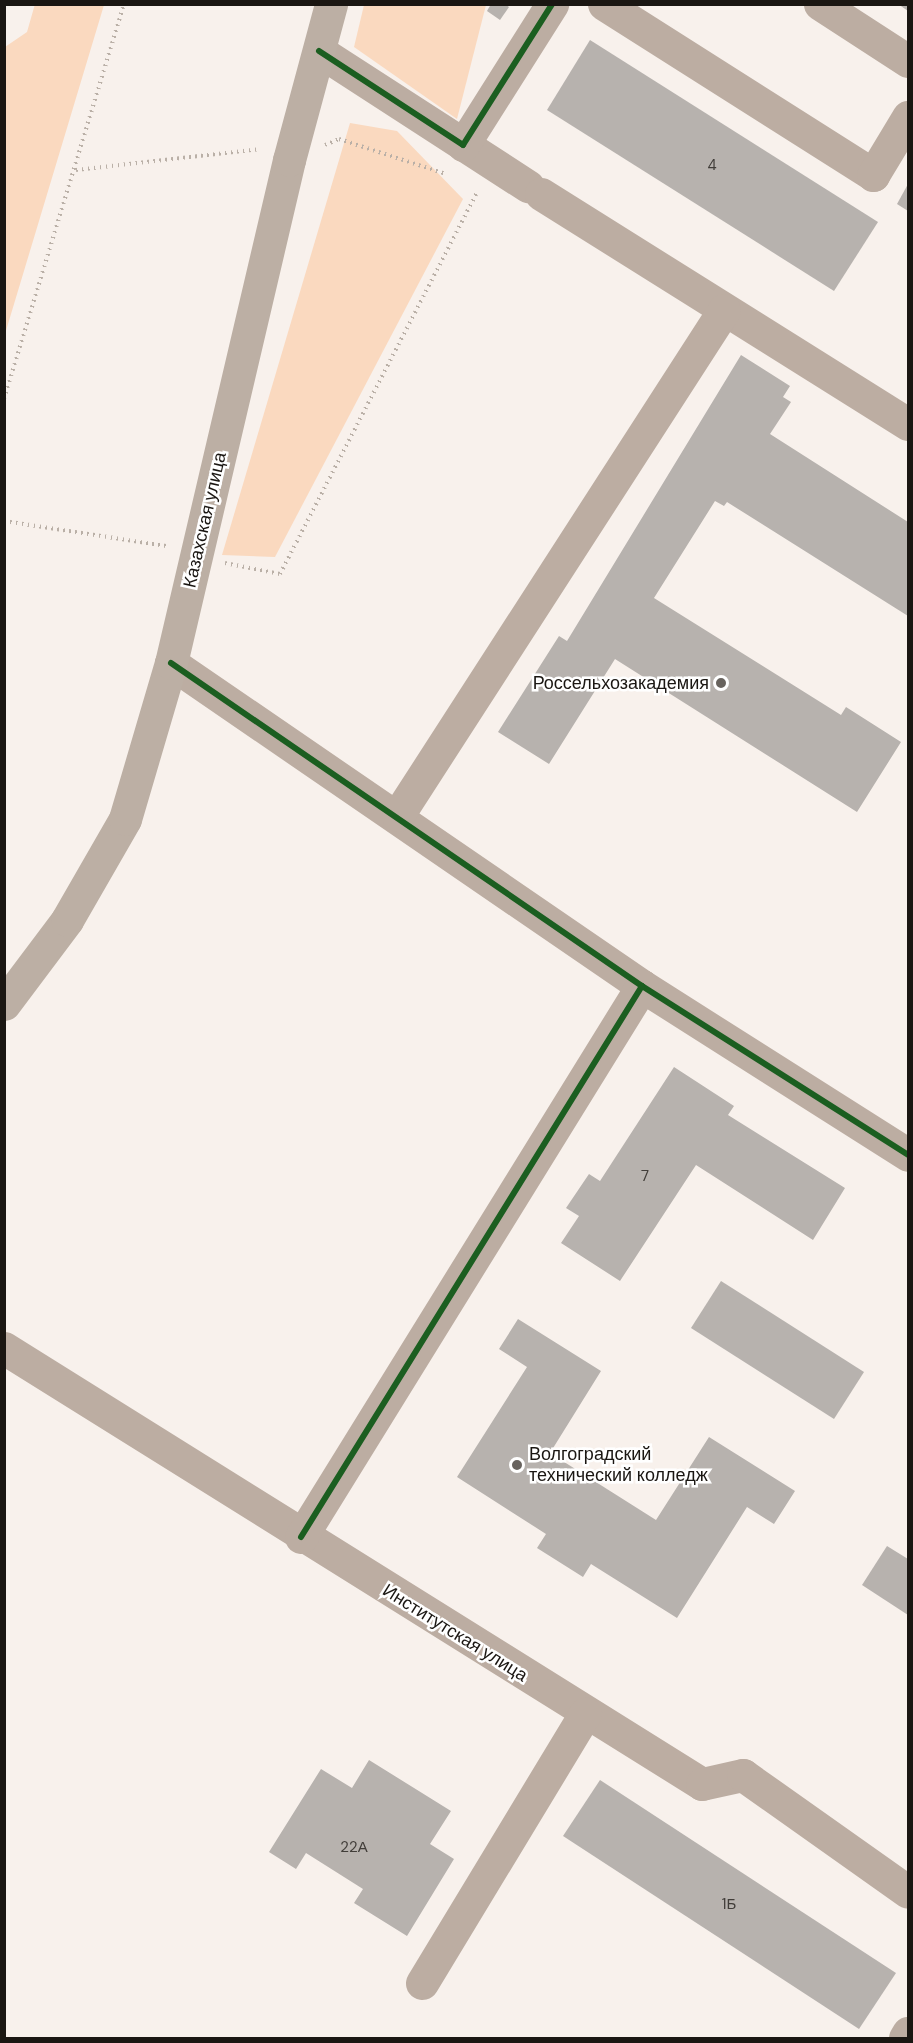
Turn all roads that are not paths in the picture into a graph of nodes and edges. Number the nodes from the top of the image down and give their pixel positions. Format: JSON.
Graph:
{"nodes":[{"id":1,"x":331,"y":4,"type":"edge"},
{"id":2,"x":552,"y":4,"type":"edge"},
{"id":3,"x":604,"y":4,"type":"edge"},
{"id":4,"x":820,"y":4,"type":"edge"},
{"id":5,"x":319,"y":51,"type":"junction"},
{"id":6,"x":909,"y":61,"type":"edge"},
{"id":7,"x":909,"y":117,"type":"edge"},
{"id":8,"x":463,"y":145,"type":"junction"},
{"id":9,"x":723,"y":310,"type":"junction"},
{"id":10,"x":909,"y":424,"type":"edge"},
{"id":11,"x":171,"y":663,"type":"junction"},
{"id":12,"x":398,"y":815,"type":"junction"},
{"id":13,"x":642,"y":986,"type":"junction"},
{"id":14,"x":4,"y":1004,"type":"edge"},
{"id":15,"x":909,"y":1155,"type":"edge"},
{"id":16,"x":4,"y":1348,"type":"edge"},
{"id":17,"x":301,"y":1537,"type":"junction"},
{"id":18,"x":585,"y":1714,"type":"junction"},
{"id":19,"x":909,"y":1892,"type":"edge"},
{"id":20,"x":422,"y":1983,"type":"dead end"},
{"id":21,"x":909,"y":2033,"type":"edge"},
{"id":22,"x":905,"y":2038,"type":"edge"}],
"edges":[{"from":1,"to":5,"type":"main road","name":"Казахская улица"},
{"from":2,"to":8,"type":"street"},
{"from":3,"to":7,"type":"street"},
{"from":4,"to":6,"type":"street"},
{"from":5,"to":8,"type":"street"},
{"from":5,"to":11,"type":"main road","name":"Казахская улица"},
{"from":8,"to":9,"type":"street"},
{"from":9,"to":10,"type":"street"},
{"from":9,"to":12,"type":"street"},
{"from":11,"to":12,"type":"street"},
{"from":11,"to":14,"type":"main road","name":"Казахская улица"},
{"from":12,"to":13,"type":"street"},
{"from":13,"to":15,"type":"street"},
{"from":13,"to":17,"type":"street"},
{"from":16,"to":17,"type":"street","name":"Институтская улица"},
{"from":17,"to":18,"type":"street","name":"Институтская улица"},
{"from":18,"to":19,"type":"street","name":"Институтская улица"},
{"from":18,"to":20,"type":"street"},
{"from":21,"to":22,"type":"street"}]}
